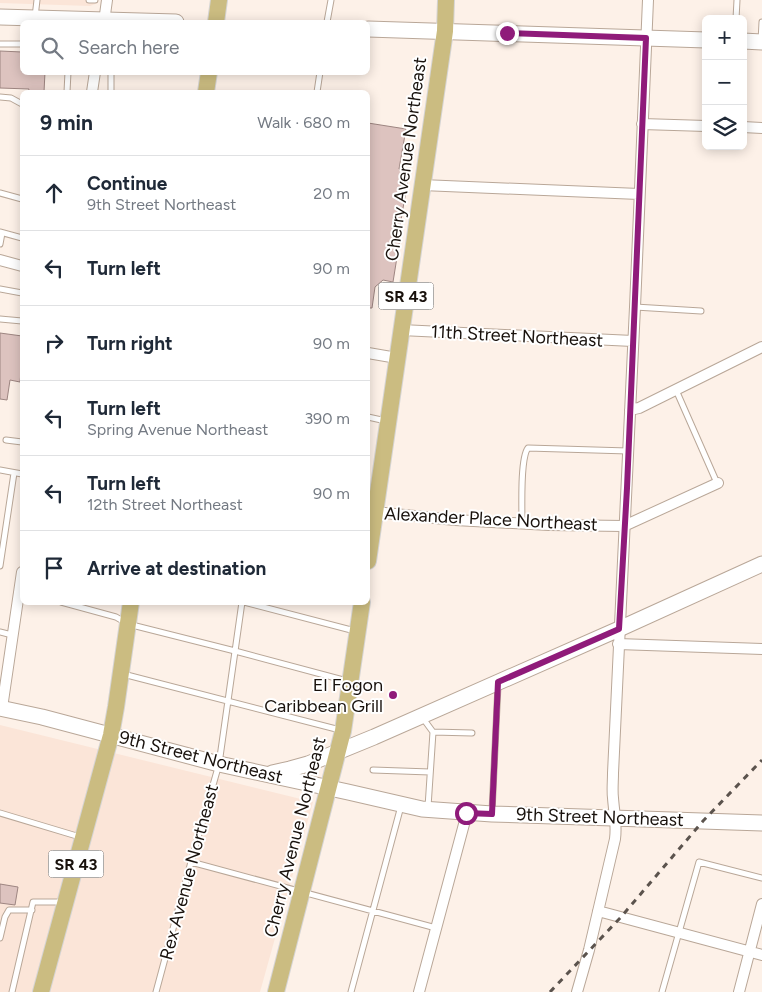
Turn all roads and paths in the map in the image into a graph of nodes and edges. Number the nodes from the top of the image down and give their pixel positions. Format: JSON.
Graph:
{"nodes":[{"id":1,"x":38,"y":0,"type":"edge"},
{"id":2,"x":89,"y":0,"type":"edge"},
{"id":3,"x":95,"y":0,"type":"edge"},
{"id":4,"x":107,"y":0,"type":"edge"},
{"id":5,"x":219,"y":0,"type":"edge"},
{"id":6,"x":331,"y":0,"type":"edge"},
{"id":7,"x":446,"y":0,"type":"edge"},
{"id":8,"x":648,"y":0,"type":"edge"},
{"id":9,"x":737,"y":0,"type":"edge"},
{"id":10,"x":736,"y":15,"type":"edge"},
{"id":11,"x":0,"y":17,"type":"edge"},
{"id":12,"x":35,"y":18,"type":"junction"},
{"id":13,"x":59,"y":20,"type":"edge"},
{"id":14,"x":104,"y":20,"type":"edge"},
{"id":15,"x":216,"y":20,"type":"edge"},
{"id":16,"x":328,"y":20,"type":"edge"},
{"id":17,"x":762,"y":22,"type":"edge"},
{"id":18,"x":370,"y":29,"type":"edge"},
{"id":19,"x":445,"y":31,"type":"junction"},
{"id":20,"x":646,"y":38,"type":"junction"},
{"id":21,"x":702,"y":40,"type":"edge"},
{"id":22,"x":747,"y":41,"type":"edge"},
{"id":23,"x":762,"y":42,"type":"edge"},
{"id":24,"x":0,"y":44,"type":"edge"},
{"id":25,"x":20,"y":44,"type":"edge"},
{"id":26,"x":68,"y":75,"type":"edge"},
{"id":27,"x":95,"y":75,"type":"edge"},
{"id":28,"x":111,"y":75,"type":"edge"},
{"id":29,"x":209,"y":75,"type":"edge"},
{"id":30,"x":320,"y":75,"type":"edge"},
{"id":31,"x":67,"y":90,"type":"edge"},
{"id":32,"x":92,"y":90,"type":"edge"},
{"id":33,"x":110,"y":90,"type":"edge"},
{"id":34,"x":206,"y":90,"type":"edge"},
{"id":35,"x":317,"y":90,"type":"edge"},
{"id":36,"x":0,"y":97,"type":"edge"},
{"id":37,"x":20,"y":103,"type":"edge"},
{"id":38,"x":642,"y":124,"type":"junction"},
{"id":39,"x":702,"y":126,"type":"edge"},
{"id":40,"x":747,"y":127,"type":"edge"},
{"id":41,"x":762,"y":128,"type":"edge"},
{"id":42,"x":422,"y":185,"type":"junction"},
{"id":43,"x":0,"y":193,"type":"edge"},
{"id":44,"x":639,"y":194,"type":"junction"},
{"id":45,"x":20,"y":198,"type":"edge"},
{"id":46,"x":1,"y":233,"type":"edge"},
{"id":47,"x":20,"y":238,"type":"edge"},
{"id":48,"x":0,"y":244,"type":"edge"},
{"id":49,"x":0,"y":260,"type":"edge"},
{"id":50,"x":20,"y":265,"type":"edge"},
{"id":51,"x":0,"y":290,"type":"edge"},
{"id":52,"x":20,"y":293,"type":"edge"},
{"id":53,"x":635,"y":307,"type":"junction"},
{"id":54,"x":701,"y":311,"type":"dead end"},
{"id":55,"x":0,"y":319,"type":"edge"},
{"id":56,"x":20,"y":321,"type":"edge"},
{"id":57,"x":401,"y":330,"type":"junction"},
{"id":58,"x":633,"y":341,"type":"junction"},
{"id":59,"x":762,"y":347,"type":"edge"},
{"id":60,"x":370,"y":353,"type":"edge"},
{"id":61,"x":397,"y":358,"type":"junction"},
{"id":62,"x":676,"y":390,"type":"junction"},
{"id":63,"x":630,"y":410,"type":"junction"},
{"id":64,"x":370,"y":418,"type":"edge"},
{"id":65,"x":388,"y":422,"type":"junction"},
{"id":66,"x":6,"y":440,"type":"dead end"},
{"id":67,"x":20,"y":442,"type":"edge"},
{"id":68,"x":628,"y":451,"type":"junction"},
{"id":69,"x":0,"y":470,"type":"edge"},
{"id":70,"x":14,"y":473,"type":"junction"},
{"id":71,"x":20,"y":474,"type":"edge"},
{"id":72,"x":718,"y":483,"type":"joint"},
{"id":73,"x":375,"y":512,"type":"junction"},
{"id":74,"x":522,"y":523,"type":"junction"},
{"id":75,"x":624,"y":526,"type":"junction"},
{"id":76,"x":370,"y":529,"type":"edge"},
{"id":77,"x":762,"y":564,"type":"edge"},
{"id":78,"x":0,"y":566,"type":"edge"},
{"id":79,"x":20,"y":598,"type":"edge"},
{"id":80,"x":72,"y":605,"type":"edge"},
{"id":81,"x":131,"y":605,"type":"edge"},
{"id":82,"x":243,"y":605,"type":"edge"},
{"id":83,"x":255,"y":605,"type":"edge"},
{"id":84,"x":361,"y":605,"type":"edge"},
{"id":85,"x":128,"y":624,"type":"junction"},
{"id":86,"x":357,"y":631,"type":"junction"},
{"id":87,"x":0,"y":632,"type":"edge"},
{"id":88,"x":13,"y":636,"type":"junction"},
{"id":89,"x":619,"y":636,"type":"junction"},
{"id":90,"x":762,"y":649,"type":"edge"},
{"id":91,"x":235,"y":651,"type":"junction"},
{"id":92,"x":121,"y":674,"type":"junction"},
{"id":93,"x":350,"y":682,"type":"junction"},
{"id":94,"x":498,"y":682,"type":"junction"},
{"id":95,"x":228,"y":701,"type":"junction"},
{"id":96,"x":1,"y":708,"type":"edge"},
{"id":97,"x":422,"y":716,"type":"junction"},
{"id":98,"x":343,"y":731,"type":"junction"},
{"id":99,"x":433,"y":732,"type":"junction"},
{"id":100,"x":472,"y":733,"type":"dead end"},
{"id":101,"x":111,"y":735,"type":"junction"},
{"id":102,"x":338,"y":752,"type":"junction"},
{"id":103,"x":219,"y":764,"type":"junction"},
{"id":104,"x":373,"y":770,"type":"dead end"},
{"id":105,"x":430,"y":772,"type":"junction"},
{"id":106,"x":264,"y":774,"type":"junction"},
{"id":107,"x":329,"y":788,"type":"junction"},
{"id":108,"x":401,"y":805,"type":"junction"},
{"id":109,"x":428,"y":810,"type":"junction"},
{"id":110,"x":0,"y":813,"type":"edge"},
{"id":111,"x":466,"y":813,"type":"junction"},
{"id":112,"x":492,"y":814,"type":"junction"},
{"id":113,"x":616,"y":818,"type":"junction"},
{"id":114,"x":762,"y":822,"type":"edge"},
{"id":115,"x":83,"y":838,"type":"junction"},
{"id":116,"x":191,"y":862,"type":"junction"},
{"id":117,"x":762,"y":878,"type":"edge"},
{"id":118,"x":302,"y":892,"type":"junction"},
{"id":119,"x":65,"y":902,"type":"junction"},
{"id":120,"x":762,"y":904,"type":"edge"},
{"id":121,"x":32,"y":910,"type":"junction"},
{"id":122,"x":373,"y":911,"type":"junction"},
{"id":123,"x":598,"y":911,"type":"junction"},
{"id":124,"x":436,"y":928,"type":"junction"},
{"id":125,"x":678,"y":933,"type":"junction"},
{"id":126,"x":0,"y":938,"type":"edge"},
{"id":127,"x":750,"y":952,"type":"junction"},
{"id":128,"x":762,"y":955,"type":"edge"},
{"id":129,"x":12,"y":992,"type":"edge"},
{"id":130,"x":40,"y":992,"type":"edge"},
{"id":131,"x":156,"y":992,"type":"edge"},
{"id":132,"x":276,"y":992,"type":"edge"},
{"id":133,"x":351,"y":992,"type":"edge"},
{"id":134,"x":419,"y":992,"type":"edge"},
{"id":135,"x":577,"y":992,"type":"edge"},
{"id":136,"x":662,"y":992,"type":"edge"},
{"id":137,"x":739,"y":992,"type":"edge"}],
"edges":[{"from":1,"to":12,"type":"lane"},
{"from":2,"to":3,"type":"lane"},
{"from":4,"to":14,"type":"street"},
{"from":5,"to":15,"type":"main road"},
{"from":6,"to":16,"type":"lane"},
{"from":7,"to":19,"type":"main road","name":"Cherry Avenue Northeast","number":"SR 43"},
{"from":8,"to":20,"type":"street"},
{"from":9,"to":10,"type":"lane"},
{"from":11,"to":12,"type":"street"},
{"from":12,"to":13,"type":"street"},
{"from":17,"to":23,"type":"lane"},
{"from":18,"to":19,"type":"street"},
{"from":19,"to":20,"type":"street"},
{"from":19,"to":42,"type":"main road","name":"Cherry Avenue Northeast","number":"SR 43"},
{"from":20,"to":21,"type":"street"},
{"from":20,"to":38,"type":"street"},
{"from":22,"to":23,"type":"street"},
{"from":24,"to":25,"type":"lane"},
{"from":26,"to":31,"type":"lane"},
{"from":27,"to":32,"type":"street"},
{"from":28,"to":33,"type":"lane"},
{"from":29,"to":34,"type":"main road"},
{"from":30,"to":35,"type":"lane"},
{"from":36,"to":37,"type":"lane"},
{"from":38,"to":39,"type":"street"},
{"from":38,"to":44,"type":"street"},
{"from":40,"to":41,"type":"street"},
{"from":42,"to":44,"type":"street"},
{"from":42,"to":57,"type":"main road","name":"Cherry Avenue Northeast","number":"SR 43"},
{"from":43,"to":45,"type":"lane"},
{"from":44,"to":53,"type":"street"},
{"from":46,"to":47,"type":"lane"},
{"from":46,"to":48,"type":"lane"},
{"from":49,"to":50,"type":"street"},
{"from":51,"to":52,"type":"lane"},
{"from":53,"to":54,"type":"lane"},
{"from":53,"to":58,"type":"street"},
{"from":55,"to":56,"type":"lane"},
{"from":57,"to":58,"type":"street","name":"11th Street Northeast"},
{"from":57,"to":61,"type":"main road","name":"Cherry Avenue Northeast","number":"SR 43"},
{"from":58,"to":63,"type":"street"},
{"from":59,"to":62,"type":"street"},
{"from":60,"to":61,"type":"street"},
{"from":61,"to":65,"type":"main road","name":"Cherry Avenue Northeast","number":"SR 43"},
{"from":62,"to":63,"type":"street"},
{"from":62,"to":72,"type":"lane"},
{"from":63,"to":68,"type":"street"},
{"from":64,"to":65,"type":"lane"},
{"from":65,"to":73,"type":"main road","name":"Cherry Avenue Northeast","number":"SR 43"},
{"from":66,"to":67,"type":"lane"},
{"from":68,"to":74,"type":"lane"},
{"from":68,"to":75,"type":"street"},
{"from":69,"to":70,"type":"lane"},
{"from":70,"to":71,"type":"lane"},
{"from":70,"to":78,"type":"lane"},
{"from":72,"to":75,"type":"street","name":"Alexander Place Northeast"},
{"from":73,"to":74,"type":"street","name":"Alexander Place Northeast"},
{"from":73,"to":76,"type":"main road","name":"Cherry Avenue Northeast","number":"SR 43"},
{"from":74,"to":75,"type":"street","name":"Alexander Place Northeast"},
{"from":75,"to":89,"type":"street"},
{"from":77,"to":89,"type":"street"},
{"from":79,"to":88,"type":"street"},
{"from":80,"to":85,"type":"lane"},
{"from":81,"to":85,"type":"main road","number":"SR 43"},
{"from":82,"to":91,"type":"lane","name":"Rex Avenue Northeast"},
{"from":83,"to":86,"type":"lane"},
{"from":84,"to":86,"type":"main road","name":"Cherry Avenue Northeast"},
{"from":85,"to":91,"type":"lane"},
{"from":85,"to":92,"type":"main road","number":"SR 43"},
{"from":86,"to":93,"type":"main road","name":"Cherry Avenue Northeast"},
{"from":87,"to":88,"type":"lane"},
{"from":88,"to":96,"type":"street"},
{"from":89,"to":90,"type":"street"},
{"from":89,"to":94,"type":"street"},
{"from":89,"to":113,"type":"street"},
{"from":91,"to":93,"type":"lane"},
{"from":91,"to":95,"type":"lane","name":"Rex Avenue Northeast"},
{"from":92,"to":95,"type":"lane"},
{"from":92,"to":101,"type":"main road","number":"SR 43"},
{"from":93,"to":98,"type":"main road","name":"Cherry Avenue Northeast"},
{"from":94,"to":97,"type":"street"},
{"from":94,"to":112,"type":"lane"},
{"from":95,"to":98,"type":"lane"},
{"from":95,"to":103,"type":"lane","name":"Rex Avenue Northeast"},
{"from":96,"to":101,"type":"street","name":"9th Street Northeast"},
{"from":97,"to":99,"type":"lane"},
{"from":97,"to":102,"type":"street"},
{"from":98,"to":102,"type":"main road","name":"Cherry Avenue Northeast"},
{"from":99,"to":100,"type":"lane"},
{"from":99,"to":105,"type":"lane"},
{"from":101,"to":103,"type":"street","name":"9th Street Northeast"},
{"from":101,"to":115,"type":"main road","number":"SR 43"},
{"from":102,"to":106,"type":"street"},
{"from":102,"to":107,"type":"main road","name":"Cherry Avenue Northeast"},
{"from":103,"to":106,"type":"street","name":"9th Street Northeast"},
{"from":103,"to":116,"type":"lane","name":"Rex Avenue Northeast"},
{"from":104,"to":105,"type":"lane"},
{"from":105,"to":109,"type":"lane"},
{"from":106,"to":107,"type":"street","name":"9th Street Northeast"},
{"from":107,"to":108,"type":"street","name":"9th Street Northeast"},
{"from":107,"to":118,"type":"main road","name":"Cherry Avenue Northeast"},
{"from":108,"to":109,"type":"street","name":"9th Street Northeast"},
{"from":108,"to":122,"type":"lane"},
{"from":109,"to":111,"type":"street","name":"9th Street Northeast"},
{"from":110,"to":115,"type":"lane"},
{"from":111,"to":112,"type":"street","name":"9th Street Northeast"},
{"from":111,"to":124,"type":"street"},
{"from":112,"to":113,"type":"street","name":"9th Street Northeast"},
{"from":113,"to":114,"type":"street","name":"9th Street Northeast"},
{"from":113,"to":123,"type":"street"},
{"from":115,"to":119,"type":"main road","number":"SR 43"},
{"from":116,"to":118,"type":"lane"},
{"from":116,"to":131,"type":"lane","name":"Rex Avenue Northeast"},
{"from":117,"to":125,"type":"lane"},
{"from":118,"to":122,"type":"lane"},
{"from":118,"to":132,"type":"main road","name":"Cherry Avenue Northeast"},
{"from":119,"to":121,"type":"lane"},
{"from":119,"to":130,"type":"main road","number":"SR 43"},
{"from":120,"to":127,"type":"street"},
{"from":121,"to":126,"type":"lane"},
{"from":121,"to":129,"type":"lane"},
{"from":122,"to":124,"type":"lane"},
{"from":122,"to":133,"type":"lane"},
{"from":123,"to":125,"type":"street"},
{"from":123,"to":135,"type":"street"},
{"from":124,"to":134,"type":"street"},
{"from":125,"to":127,"type":"street"},
{"from":125,"to":136,"type":"lane"},
{"from":127,"to":128,"type":"street"},
{"from":127,"to":137,"type":"street"}]}
